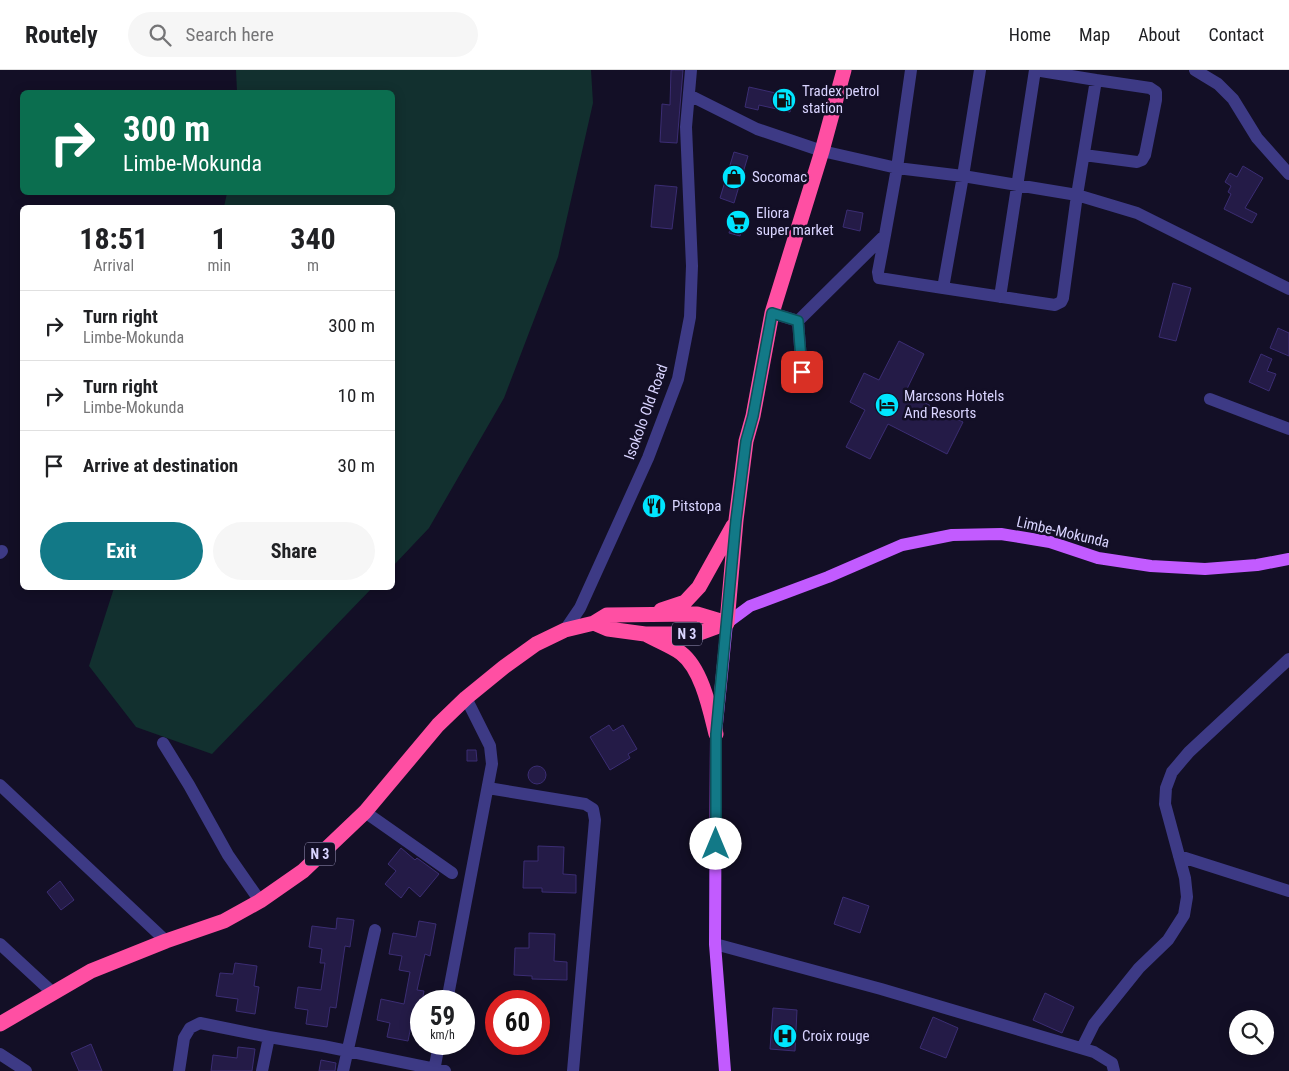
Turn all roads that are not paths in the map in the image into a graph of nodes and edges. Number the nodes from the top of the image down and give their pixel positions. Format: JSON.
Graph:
{"nodes":[{"id":1,"x":691,"y":70,"type":"edge"},
{"id":2,"x":844,"y":70,"type":"edge"},
{"id":3,"x":911,"y":70,"type":"edge"},
{"id":4,"x":980,"y":70,"type":"edge"},
{"id":5,"x":1034,"y":70,"type":"edge"},
{"id":6,"x":1195,"y":70,"type":"edge"},
{"id":7,"x":1096,"y":80,"type":"junction"},
{"id":8,"x":689,"y":94,"type":"junction"},
{"id":9,"x":822,"y":151,"type":"junction"},
{"id":10,"x":1084,"y":155,"type":"junction"},
{"id":11,"x":897,"y":168,"type":"junction"},
{"id":12,"x":1289,"y":174,"type":"edge"},
{"id":13,"x":963,"y":176,"type":"junction"},
{"id":14,"x":1018,"y":184,"type":"junction"},
{"id":15,"x":1077,"y":195,"type":"junction"},
{"id":16,"x":885,"y":235,"type":"junction"},
{"id":17,"x":943,"y":288,"type":"junction"},
{"id":18,"x":1289,"y":289,"type":"edge"},
{"id":19,"x":1000,"y":297,"type":"junction"},
{"id":20,"x":772,"y":313,"type":"junction"},
{"id":21,"x":798,"y":321,"type":"junction"},
{"id":22,"x":802,"y":372,"type":"dead end"},
{"id":23,"x":1210,"y":399,"type":"dead end"},
{"id":24,"x":1289,"y":429,"type":"edge"},
{"id":25,"x":736,"y":520,"type":"junction"},
{"id":26,"x":1289,"y":559,"type":"edge"},
{"id":27,"x":647,"y":614,"type":"junction"},
{"id":28,"x":594,"y":623,"type":"junction"},
{"id":29,"x":727,"y":623,"type":"junction"},
{"id":30,"x":566,"y":630,"type":"junction"},
{"id":31,"x":645,"y":634,"type":"junction"},
{"id":32,"x":1289,"y":659,"type":"edge"},
{"id":33,"x":466,"y":698,"type":"junction"},
{"id":34,"x":716,"y":734,"type":"junction"},
{"id":35,"x":163,"y":743,"type":"dead end"},
{"id":36,"x":0,"y":785,"type":"edge"},
{"id":37,"x":488,"y":788,"type":"junction"},
{"id":38,"x":365,"y":812,"type":"junction"},
{"id":39,"x":1179,"y":856,"type":"junction"},
{"id":40,"x":452,"y":872,"type":"dead end"},
{"id":41,"x":1289,"y":891,"type":"edge"},
{"id":42,"x":260,"y":901,"type":"junction"},
{"id":43,"x":375,"y":930,"type":"dead end"},
{"id":44,"x":166,"y":940,"type":"junction"},
{"id":45,"x":0,"y":944,"type":"edge"},
{"id":46,"x":715,"y":944,"type":"junction"},
{"id":47,"x":449,"y":990,"type":"edge"},
{"id":48,"x":53,"y":993,"type":"junction"},
{"id":49,"x":0,"y":1024,"type":"edge"},
{"id":50,"x":269,"y":1037,"type":"junction"},
{"id":51,"x":1082,"y":1048,"type":"junction"},
{"id":52,"x":346,"y":1051,"type":"junction"},
{"id":53,"x":0,"y":1054,"type":"edge"},
{"id":54,"x":439,"y":1055,"type":"edge"},
{"id":55,"x":438,"y":1070,"type":"edge"},
{"id":56,"x":26,"y":1071,"type":"edge"},
{"id":57,"x":179,"y":1071,"type":"edge"},
{"id":58,"x":262,"y":1071,"type":"edge"},
{"id":59,"x":343,"y":1071,"type":"edge"},
{"id":60,"x":573,"y":1071,"type":"edge"},
{"id":61,"x":725,"y":1071,"type":"edge"},
{"id":62,"x":1114,"y":1071,"type":"edge"}],
"edges":[{"from":1,"to":8,"type":"street","name":"Isokolo Old Road"},
{"from":2,"to":9,"type":"highway"},
{"from":3,"to":11,"type":"street"},
{"from":4,"to":13,"type":"street"},
{"from":5,"to":7,"type":"street"},
{"from":5,"to":14,"type":"street"},
{"from":6,"to":12,"type":"street"},
{"from":7,"to":10,"type":"street"},
{"from":7,"to":10,"type":"street"},
{"from":8,"to":9,"type":"street"},
{"from":8,"to":30,"type":"street","name":"Isokolo Old Road"},
{"from":9,"to":11,"type":"street"},
{"from":9,"to":20,"type":"highway"},
{"from":10,"to":15,"type":"street"},
{"from":11,"to":13,"type":"street"},
{"from":11,"to":16,"type":"street"},
{"from":13,"to":14,"type":"street"},
{"from":13,"to":17,"type":"street"},
{"from":14,"to":15,"type":"street"},
{"from":14,"to":19,"type":"street"},
{"from":15,"to":18,"type":"street"},
{"from":15,"to":19,"type":"street"},
{"from":16,"to":17,"type":"street"},
{"from":16,"to":21,"type":"street"},
{"from":17,"to":19,"type":"street"},
{"from":20,"to":21,"type":"street"},
{"from":20,"to":25,"type":"highway"},
{"from":21,"to":22,"type":"street"},
{"from":23,"to":24,"type":"street"},
{"from":25,"to":27,"type":"highway"},
{"from":25,"to":29,"type":"highway"},
{"from":26,"to":29,"type":"main road","name":"Limbe-Mokunda"},
{"from":27,"to":28,"type":"highway","number":"N 3"},
{"from":27,"to":29,"type":"highway","number":"N 3"},
{"from":28,"to":30,"type":"highway","number":"N 3"},
{"from":28,"to":31,"type":"highway","number":"N 3"},
{"from":29,"to":31,"type":"highway","number":"N 3"},
{"from":29,"to":34,"type":"main road"},
{"from":30,"to":33,"type":"highway","number":"N 3"},
{"from":31,"to":34,"type":"highway"},
{"from":32,"to":39,"type":"street"},
{"from":33,"to":37,"type":"street"},
{"from":33,"to":38,"type":"highway","number":"N 3"},
{"from":34,"to":46,"type":"main road"},
{"from":35,"to":42,"type":"street"},
{"from":36,"to":44,"type":"street"},
{"from":37,"to":47,"type":"street"},
{"from":37,"to":60,"type":"street"},
{"from":38,"to":40,"type":"street"},
{"from":38,"to":42,"type":"highway","number":"N 3"},
{"from":39,"to":41,"type":"street"},
{"from":39,"to":51,"type":"street"},
{"from":42,"to":44,"type":"highway","number":"N 3"},
{"from":43,"to":52,"type":"street"},
{"from":44,"to":48,"type":"highway","number":"N 3"},
{"from":45,"to":48,"type":"street"},
{"from":46,"to":51,"type":"street"},
{"from":46,"to":61,"type":"main road"},
{"from":48,"to":49,"type":"highway","number":"N 3"},
{"from":50,"to":52,"type":"street"},
{"from":50,"to":57,"type":"street"},
{"from":50,"to":58,"type":"street"},
{"from":51,"to":62,"type":"street"},
{"from":52,"to":55,"type":"street"},
{"from":52,"to":59,"type":"street"},
{"from":53,"to":56,"type":"street"},
{"from":54,"to":55,"type":"street"}]}
